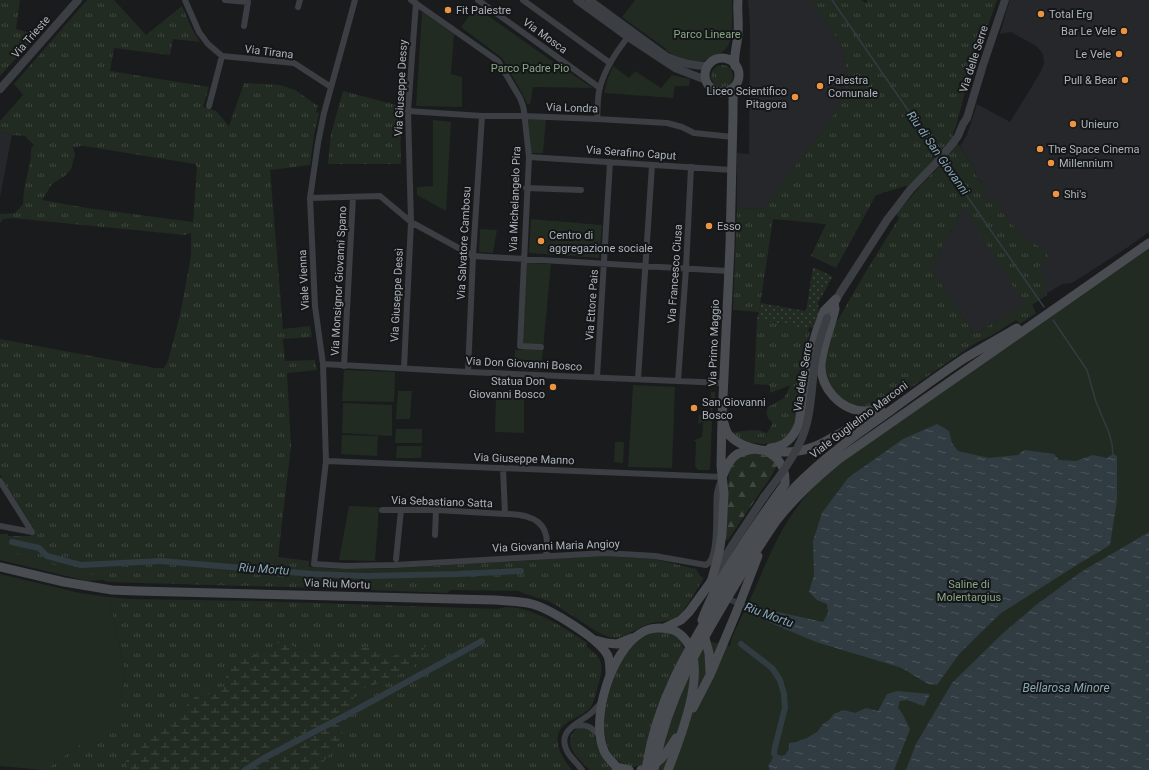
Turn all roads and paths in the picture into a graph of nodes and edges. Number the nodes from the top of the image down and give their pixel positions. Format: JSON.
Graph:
{"nodes":[{"id":1,"x":78,"y":0,"type":"edge"},
{"id":2,"x":225,"y":0,"type":"edge"},
{"id":3,"x":300,"y":0,"type":"edge"},
{"id":4,"x":355,"y":0,"type":"edge"},
{"id":5,"x":478,"y":0,"type":"edge"},
{"id":6,"x":523,"y":0,"type":"edge"},
{"id":7,"x":577,"y":0,"type":"edge"},
{"id":8,"x":589,"y":0,"type":"edge"},
{"id":9,"x":1001,"y":0,"type":"edge"},
{"id":10,"x":1005,"y":0,"type":"edge"},
{"id":11,"x":738,"y":1,"type":"edge"},
{"id":12,"x":188,"y":2,"type":"edge"},
{"id":13,"x":414,"y":2,"type":"edge"},
{"id":14,"x":298,"y":7,"type":"dead end"},
{"id":15,"x":244,"y":26,"type":"dead end"},
{"id":16,"x":628,"y":37,"type":"junction"},
{"id":17,"x":737,"y":42,"type":"junction"},
{"id":18,"x":222,"y":56,"type":"junction"},
{"id":19,"x":721,"y":59,"type":"junction"},
{"id":20,"x":610,"y":64,"type":"junction"},
{"id":21,"x":707,"y":66,"type":"junction"},
{"id":22,"x":735,"y":66,"type":"junction"},
{"id":23,"x":706,"y":80,"type":"junction"},
{"id":24,"x":331,"y":86,"type":"junction"},
{"id":25,"x":734,"y":86,"type":"junction"},
{"id":26,"x":600,"y":88,"type":"junction"},
{"id":27,"x":0,"y":89,"type":"edge"},
{"id":28,"x":721,"y":92,"type":"junction"},
{"id":29,"x":209,"y":106,"type":"dead end"},
{"id":30,"x":733,"y":108,"type":"junction"},
{"id":31,"x":408,"y":111,"type":"junction"},
{"id":32,"x":482,"y":116,"type":"junction"},
{"id":33,"x":524,"y":116,"type":"junction"},
{"id":34,"x":597,"y":119,"type":"junction"},
{"id":35,"x":963,"y":124,"type":"junction"},
{"id":36,"x":733,"y":137,"type":"junction"},
{"id":37,"x":529,"y":157,"type":"junction"},
{"id":38,"x":610,"y":162,"type":"junction"},
{"id":39,"x":652,"y":165,"type":"junction"},
{"id":40,"x":691,"y":167,"type":"junction"},
{"id":41,"x":732,"y":170,"type":"junction"},
{"id":42,"x":526,"y":188,"type":"junction"},
{"id":43,"x":581,"y":190,"type":"dead end"},
{"id":44,"x":353,"y":197,"type":"junction"},
{"id":45,"x":310,"y":198,"type":"junction"},
{"id":46,"x":411,"y":222,"type":"junction"},
{"id":47,"x":1149,"y":243,"type":"edge"},
{"id":48,"x":473,"y":256,"type":"junction"},
{"id":49,"x":524,"y":259,"type":"junction"},
{"id":50,"x":604,"y":264,"type":"junction"},
{"id":51,"x":645,"y":266,"type":"junction"},
{"id":52,"x":686,"y":268,"type":"junction"},
{"id":53,"x":728,"y":271,"type":"junction"},
{"id":54,"x":1077,"y":292,"type":"junction"},
{"id":55,"x":835,"y":301,"type":"junction"},
{"id":56,"x":541,"y":347,"type":"dead end"},
{"id":57,"x":964,"y":359,"type":"junction"},
{"id":58,"x":323,"y":364,"type":"junction"},
{"id":59,"x":344,"y":366,"type":"junction"},
{"id":60,"x":404,"y":368,"type":"junction"},
{"id":61,"x":468,"y":372,"type":"junction"},
{"id":62,"x":597,"y":377,"type":"junction"},
{"id":63,"x":638,"y":379,"type":"junction"},
{"id":64,"x":678,"y":381,"type":"junction"},
{"id":65,"x":724,"y":383,"type":"junction"},
{"id":66,"x":884,"y":410,"type":"junction"},
{"id":67,"x":722,"y":419,"type":"junction"},
{"id":68,"x":759,"y":449,"type":"junction"},
{"id":69,"x":326,"y":461,"type":"junction"},
{"id":70,"x":503,"y":468,"type":"junction"},
{"id":71,"x":722,"y":477,"type":"junction"},
{"id":72,"x":0,"y":481,"type":"edge"},
{"id":73,"x":382,"y":510,"type":"dead end"},
{"id":74,"x":401,"y":510,"type":"junction"},
{"id":75,"x":436,"y":510,"type":"junction"},
{"id":76,"x":505,"y":514,"type":"junction"},
{"id":77,"x":0,"y":526,"type":"edge"},
{"id":78,"x":435,"y":535,"type":"dead end"},
{"id":79,"x":762,"y":544,"type":"junction"},
{"id":80,"x":546,"y":556,"type":"junction"},
{"id":81,"x":396,"y":559,"type":"dead end"},
{"id":82,"x":314,"y":564,"type":"joint"},
{"id":83,"x":0,"y":567,"type":"edge"},
{"id":84,"x":740,"y":570,"type":"junction"},
{"id":85,"x":711,"y":581,"type":"junction"},
{"id":86,"x":702,"y":620,"type":"junction"},
{"id":87,"x":664,"y":628,"type":"junction"},
{"id":88,"x":634,"y":637,"type":"junction"},
{"id":89,"x":595,"y":640,"type":"junction"},
{"id":90,"x":610,"y":674,"type":"junction"},
{"id":91,"x":710,"y":675,"type":"junction"},
{"id":92,"x":601,"y":703,"type":"junction"},
{"id":93,"x":686,"y":722,"type":"junction"},
{"id":94,"x":571,"y":726,"type":"junction"},
{"id":95,"x":600,"y":736,"type":"junction"},
{"id":96,"x":617,"y":768,"type":"edge"},
{"id":97,"x":582,"y":770,"type":"edge"},
{"id":98,"x":628,"y":770,"type":"edge"},
{"id":99,"x":641,"y":770,"type":"edge"},
{"id":100,"x":646,"y":770,"type":"edge"},
{"id":101,"x":654,"y":770,"type":"edge"},
{"id":102,"x":668,"y":770,"type":"edge"}],
"edges":[{"from":1,"to":27,"type":"street","name":"Via Trieste"},
{"from":2,"to":15,"type":"street"},
{"from":3,"to":14,"type":"street"},
{"from":4,"to":24,"type":"street","name":"Viale Vienna"},
{"from":5,"to":26,"type":"street","name":"Via Mosca"},
{"from":6,"to":20,"type":"street"},
{"from":7,"to":16,"type":"street"},
{"from":8,"to":21,"type":"street"},
{"from":9,"to":35,"type":"street","name":"Via delle Serre"},
{"from":10,"to":35,"type":"street","name":"Via delle Serre"},
{"from":11,"to":17,"type":"main road"},
{"from":12,"to":18,"type":"street"},
{"from":13,"to":31,"type":"street","name":"Via Giuseppe Dessy"},
{"from":13,"to":33,"type":"street","name":"Via Michelangelo Pira"},
{"from":16,"to":20,"type":"street"},
{"from":16,"to":23,"type":"street"},
{"from":17,"to":19,"type":"main road"},
{"from":17,"to":22,"type":"main road"},
{"from":18,"to":24,"type":"street","name":"Via Tirana"},
{"from":18,"to":29,"type":"street"},
{"from":19,"to":21,"type":"main road"},
{"from":19,"to":22,"type":"main road"},
{"from":20,"to":26,"type":"street"},
{"from":21,"to":23,"type":"main road"},
{"from":22,"to":25,"type":"main road"},
{"from":23,"to":28,"type":"main road"},
{"from":24,"to":45,"type":"street","name":"Viale Vienna"},
{"from":25,"to":28,"type":"main road"},
{"from":25,"to":30,"type":"main road","name":"Via Primo Maggio"},
{"from":26,"to":34,"type":"street"},
{"from":28,"to":30,"type":"main road"},
{"from":30,"to":36,"type":"main road","name":"Via Primo Maggio"},
{"from":31,"to":32,"type":"street","name":"Via Londra"},
{"from":31,"to":46,"type":"street","name":"Via Giuseppe Dessy"},
{"from":32,"to":33,"type":"street","name":"Via Londra"},
{"from":32,"to":48,"type":"street","name":"Via Salvatore Cambosu"},
{"from":33,"to":34,"type":"street","name":"Via Londra"},
{"from":33,"to":37,"type":"street","name":"Via Michelangelo Pira"},
{"from":34,"to":36,"type":"street","name":"Via Londra"},
{"from":35,"to":55,"type":"street","name":"Via delle Serre"},
{"from":36,"to":41,"type":"main road","name":"Via Primo Maggio"},
{"from":37,"to":38,"type":"street","name":"Via Serafino Caput"},
{"from":37,"to":42,"type":"street","name":"Via Michelangelo Pira"},
{"from":38,"to":39,"type":"street","name":"Via Serafino Caput"},
{"from":38,"to":50,"type":"street","name":"Via Ettore Pais"},
{"from":39,"to":40,"type":"street","name":"Via Serafino Caput"},
{"from":39,"to":51,"type":"street"},
{"from":40,"to":41,"type":"street","name":"Via Serafino Caput"},
{"from":40,"to":52,"type":"street","name":"Via Francesco Ciusa"},
{"from":41,"to":53,"type":"main road","name":"Via Primo Maggio"},
{"from":42,"to":43,"type":"street"},
{"from":42,"to":49,"type":"street","name":"Via Michelangelo Pira"},
{"from":44,"to":45,"type":"street"},
{"from":44,"to":46,"type":"street"},
{"from":44,"to":59,"type":"street","name":"Via Monsignor Giovanni Spano"},
{"from":45,"to":58,"type":"street","name":"Viale Vienna"},
{"from":46,"to":48,"type":"street"},
{"from":46,"to":60,"type":"street","name":"Via Giuseppe Dessì"},
{"from":47,"to":54,"type":"main road","name":"Viale Guglielmo Marconi"},
{"from":48,"to":49,"type":"street"},
{"from":48,"to":61,"type":"street","name":"Via Salvatore Cambosu"},
{"from":49,"to":50,"type":"street"},
{"from":49,"to":56,"type":"street","name":"Via Michelangelo Pira"},
{"from":50,"to":51,"type":"street"},
{"from":50,"to":62,"type":"street","name":"Via Ettore Pais"},
{"from":51,"to":52,"type":"street"},
{"from":51,"to":63,"type":"street"},
{"from":52,"to":53,"type":"street"},
{"from":52,"to":64,"type":"street","name":"Via Francesco Ciusa"},
{"from":53,"to":65,"type":"main road","name":"Via Primo Maggio"},
{"from":54,"to":57,"type":"main road","name":"Viale Guglielmo Marconi"},
{"from":54,"to":79,"type":"main road","name":"Viale Guglielmo Marconi"},
{"from":55,"to":66,"type":"main road"},
{"from":55,"to":68,"type":"main road"},
{"from":55,"to":85,"type":"street","name":"Via delle Serre","bridge":true},
{"from":57,"to":66,"type":"main road"},
{"from":57,"to":84,"type":"main road","name":"Viale Guglielmo Marconi"},
{"from":58,"to":59,"type":"street","name":"Via Don Giovanni Bosco"},
{"from":58,"to":69,"type":"street","name":"Viale Vienna"},
{"from":59,"to":60,"type":"street","name":"Via Don Giovanni Bosco"},
{"from":60,"to":61,"type":"street","name":"Via Don Giovanni Bosco"},
{"from":61,"to":62,"type":"street","name":"Via Don Giovanni Bosco"},
{"from":62,"to":63,"type":"street","name":"Via Don Giovanni Bosco"},
{"from":63,"to":64,"type":"street","name":"Via Don Giovanni Bosco"},
{"from":64,"to":65,"type":"street","name":"Via Don Giovanni Bosco"},
{"from":65,"to":67,"type":"main road","name":"Via Primo Maggio"},
{"from":66,"to":68,"type":"main road"},
{"from":67,"to":68,"type":"main road"},
{"from":67,"to":71,"type":"main road","name":"Via Primo Maggio"},
{"from":68,"to":71,"type":"main road"},
{"from":68,"to":86,"type":"main road"},
{"from":69,"to":70,"type":"street","name":"Via Giuseppe Manno"},
{"from":69,"to":82,"type":"street","name":"Viale Vienna"},
{"from":70,"to":71,"type":"street","name":"Via Giuseppe Manno"},
{"from":70,"to":76,"type":"street","name":"Via Sebastiano Satta"},
{"from":71,"to":80,"type":"street","name":"Via Giovanni Maria Angioy"},
{"from":71,"to":85,"type":"main road","name":"Via Primo Maggio"},
{"from":72,"to":77,"type":"street"},
{"from":73,"to":74,"type":"street","name":"Via Sebastiano Satta"},
{"from":74,"to":75,"type":"street","name":"Via Sebastiano Satta"},
{"from":74,"to":81,"type":"street"},
{"from":75,"to":76,"type":"street","name":"Via Sebastiano Satta"},
{"from":75,"to":78,"type":"street"},
{"from":76,"to":80,"type":"street"},
{"from":79,"to":84,"type":"main road","name":"Viale Guglielmo Marconi"},
{"from":79,"to":91,"type":"main road"},
{"from":80,"to":82,"type":"street","name":"Via Giovanni Maria Angioy"},
{"from":83,"to":89,"type":"main road","name":"Via Riu Mortu"},
{"from":84,"to":100,"type":"main road","name":"Viale Guglielmo Marconi","bridge":true},
{"from":84,"to":101,"type":"main road","name":"Viale Guglielmo Marconi","bridge":true},
{"from":85,"to":86,"type":"main road"},
{"from":85,"to":87,"type":"main road","name":"Via Primo Maggio"},
{"from":86,"to":91,"type":"main road"},
{"from":87,"to":88,"type":"main road","name":"Via Primo Maggio"},
{"from":87,"to":93,"type":"main road"},
{"from":88,"to":89,"type":"main road","name":"Via Riu Mortu"},
{"from":88,"to":90,"type":"main road"},
{"from":89,"to":90,"type":"main road","name":"Via Riu Mortu"},
{"from":90,"to":92,"type":"main road"},
{"from":91,"to":93,"type":"main road"},
{"from":92,"to":94,"type":"street"},
{"from":92,"to":95,"type":"main road"},
{"from":93,"to":99,"type":"main road"},
{"from":93,"to":102,"type":"main road"},
{"from":94,"to":95,"type":"street"},
{"from":94,"to":97,"type":"street"},
{"from":95,"to":96,"type":"main road"},
{"from":96,"to":98,"type":"main road"}]}
